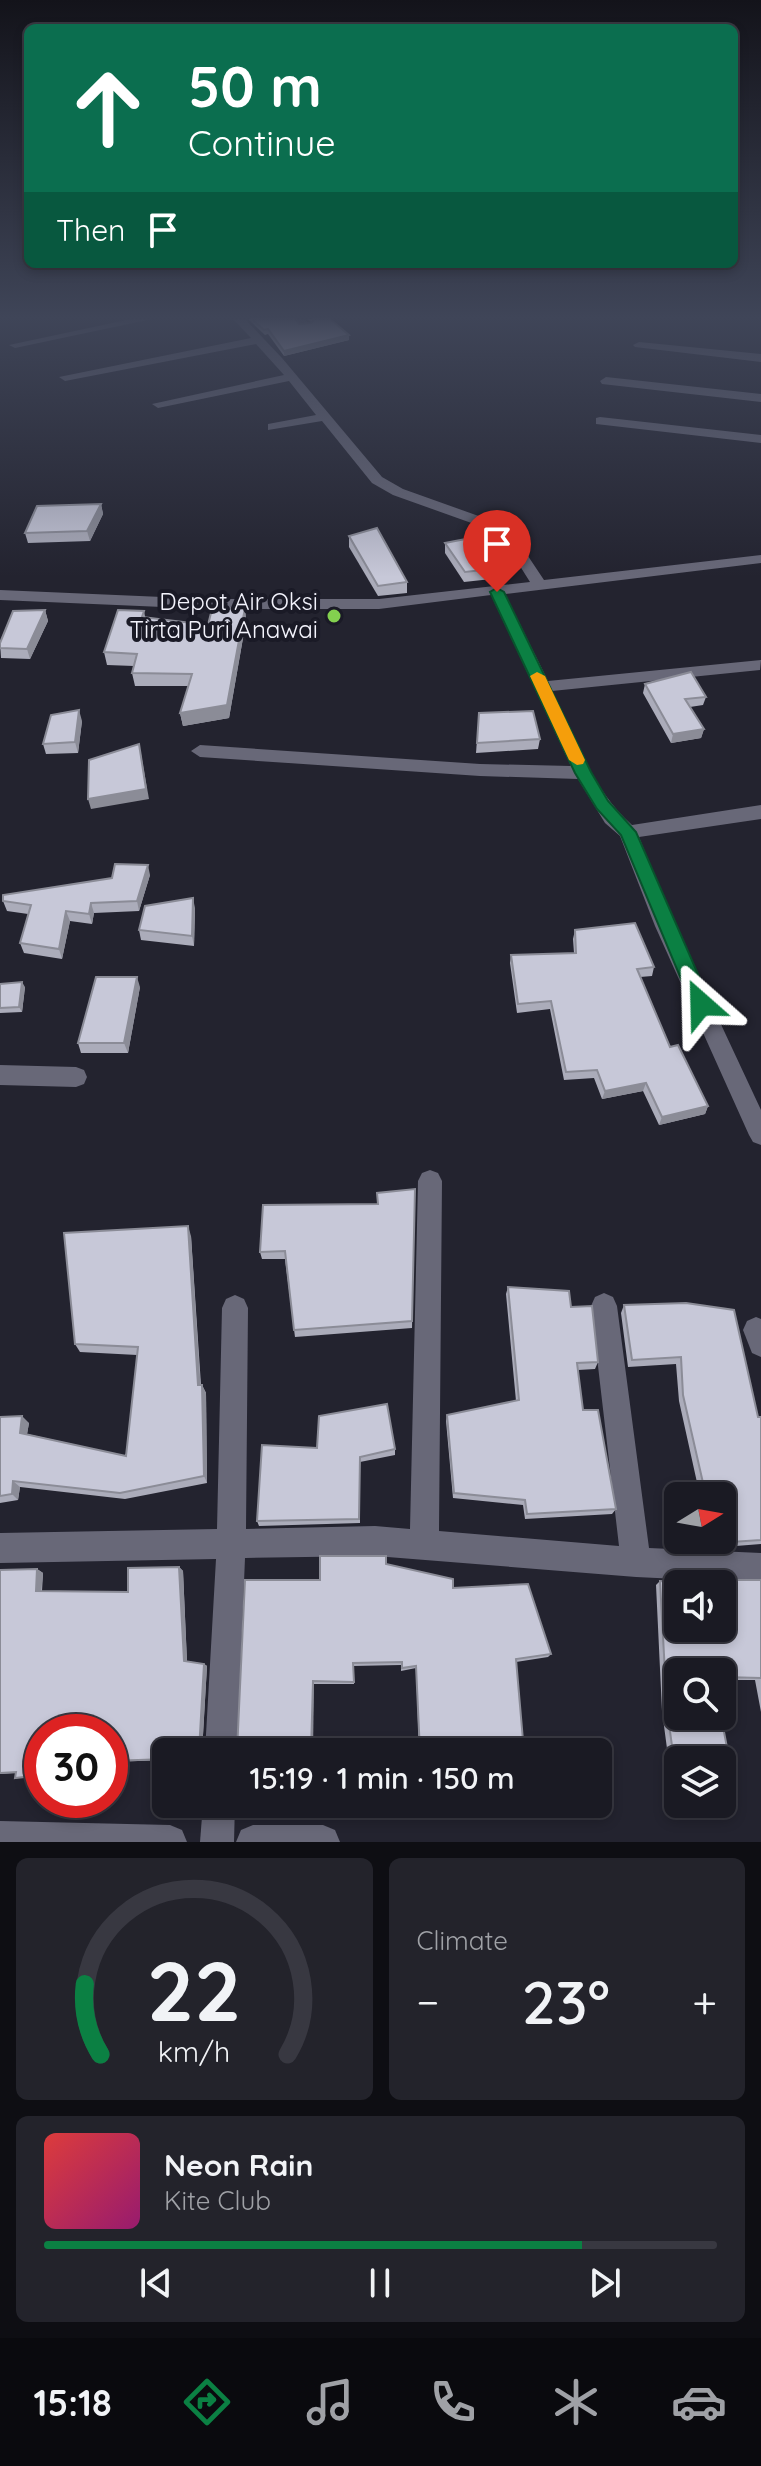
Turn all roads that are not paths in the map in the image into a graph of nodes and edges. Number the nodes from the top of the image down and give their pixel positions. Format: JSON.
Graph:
{"nodes":[{"id":1,"x":314,"y":405,"type":"edge"},
{"id":2,"x":324,"y":417,"type":"junction"},
{"id":3,"x":600,"y":421,"type":"dead end"},
{"id":4,"x":273,"y":427,"type":"dead end"},
{"id":5,"x":761,"y":439,"type":"edge"},
{"id":6,"x":761,"y":559,"type":"edge"},
{"id":7,"x":541,"y":587,"type":"junction"},
{"id":8,"x":497,"y":592,"type":"junction"},
{"id":9,"x":0,"y":595,"type":"edge"},
{"id":10,"x":760,"y":665,"type":"edge"},
{"id":11,"x":542,"y":687,"type":"junction"},
{"id":12,"x":200,"y":751,"type":"dead end"},
{"id":13,"x":583,"y":773,"type":"junction"},
{"id":14,"x":761,"y":812,"type":"edge"},
{"id":15,"x":628,"y":832,"type":"junction"},
{"id":16,"x":0,"y":1075,"type":"edge"},
{"id":17,"x":76,"y":1077,"type":"dead end"},
{"id":18,"x":761,"y":1135,"type":"edge"},
{"id":19,"x":430,"y":1181,"type":"dead end"},
{"id":20,"x":604,"y":1306,"type":"dead end"},
{"id":21,"x":235,"y":1308,"type":"dead end"},
{"id":22,"x":231,"y":1544,"type":"junction"},
{"id":23,"x":424,"y":1545,"type":"junction"},
{"id":24,"x":0,"y":1548,"type":"edge"},
{"id":25,"x":636,"y":1562,"type":"junction"},
{"id":26,"x":761,"y":1568,"type":"edge"},
{"id":27,"x":222,"y":1738,"type":"edge"},
{"id":28,"x":218,"y":1818,"type":"edge"},
{"id":29,"x":0,"y":1838,"type":"edge"},
{"id":30,"x":170,"y":1842,"type":"edge"},
{"id":31,"x":217,"y":1842,"type":"edge"},
{"id":32,"x":253,"y":1842,"type":"edge"},
{"id":33,"x":323,"y":1842,"type":"edge"}],
"edges":[{"from":1,"to":2,"type":"street"},
{"from":2,"to":4,"type":"street"},
{"from":2,"to":7,"type":"street"},
{"from":3,"to":5,"type":"street"},
{"from":6,"to":7,"type":"street"},
{"from":7,"to":8,"type":"street"},
{"from":8,"to":9,"type":"street"},
{"from":8,"to":11,"type":"street"},
{"from":10,"to":11,"type":"street"},
{"from":11,"to":13,"type":"street"},
{"from":12,"to":13,"type":"street"},
{"from":13,"to":15,"type":"street"},
{"from":14,"to":15,"type":"street"},
{"from":15,"to":18,"type":"street"},
{"from":16,"to":17,"type":"street"},
{"from":19,"to":23,"type":"street"},
{"from":20,"to":25,"type":"street"},
{"from":21,"to":22,"type":"street"},
{"from":22,"to":23,"type":"street"},
{"from":22,"to":24,"type":"street"},
{"from":22,"to":27,"type":"street"},
{"from":23,"to":25,"type":"street"},
{"from":25,"to":26,"type":"street"},
{"from":28,"to":31,"type":"street"},
{"from":29,"to":30,"type":"street"},
{"from":32,"to":33,"type":"street"}]}
